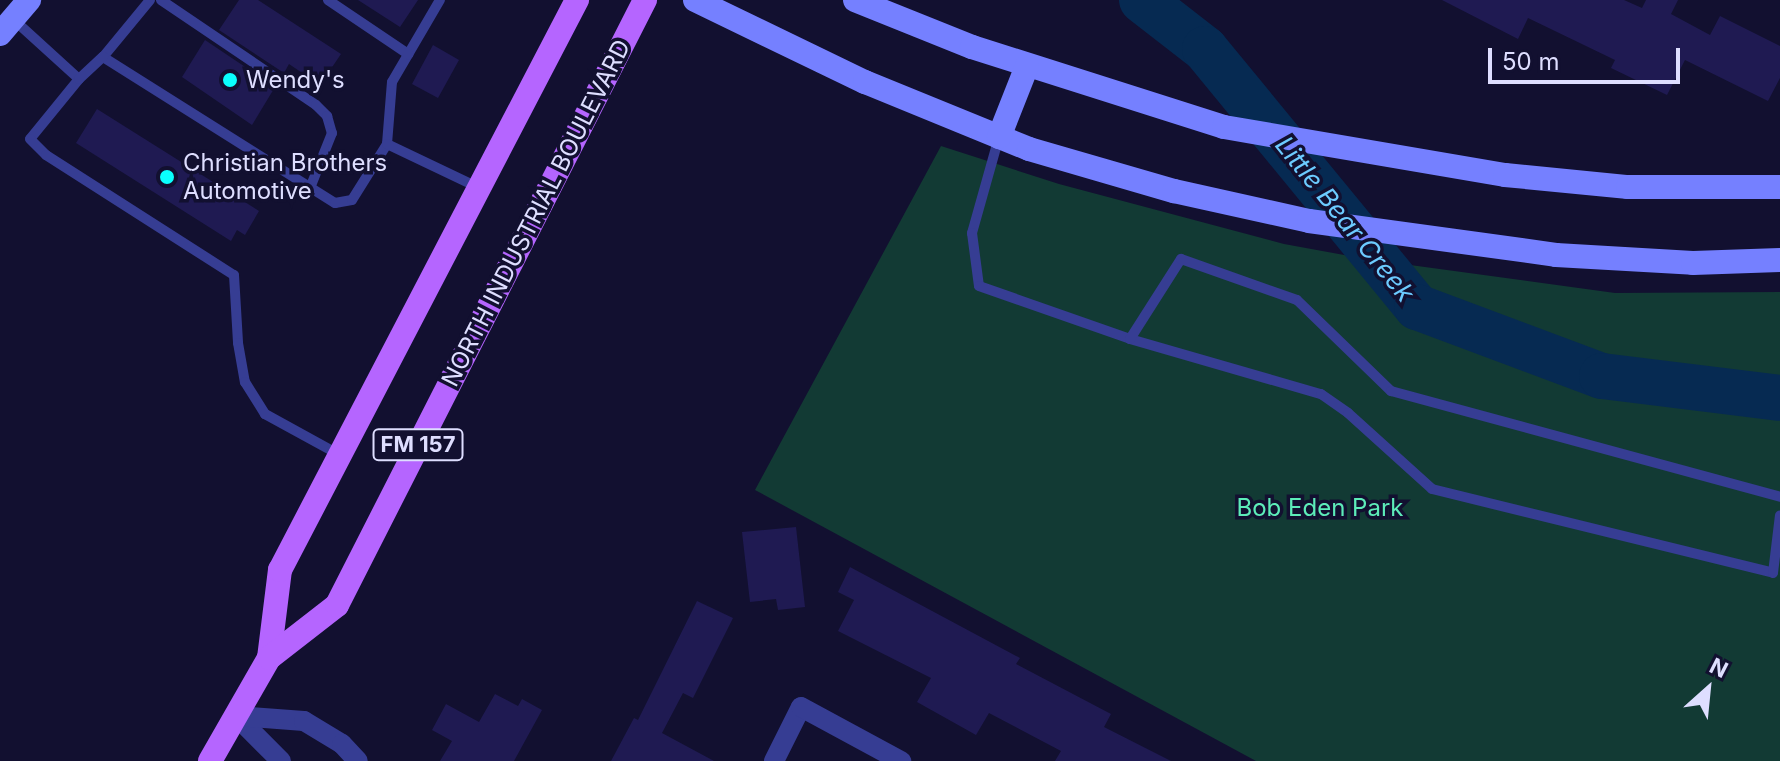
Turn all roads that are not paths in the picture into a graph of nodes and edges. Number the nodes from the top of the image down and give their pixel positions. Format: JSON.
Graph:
{"nodes":[{"id":1,"x":29,"y":0,"type":"edge"},
{"id":2,"x":150,"y":0,"type":"edge"},
{"id":3,"x":161,"y":0,"type":"edge"},
{"id":4,"x":328,"y":0,"type":"edge"},
{"id":5,"x":440,"y":0,"type":"edge"},
{"id":6,"x":577,"y":0,"type":"edge"},
{"id":7,"x":645,"y":0,"type":"edge"},
{"id":8,"x":695,"y":0,"type":"edge"},
{"id":9,"x":855,"y":0,"type":"edge"},
{"id":10,"x":6,"y":26,"type":"edge"},
{"id":11,"x":408,"y":54,"type":"junction"},
{"id":12,"x":103,"y":57,"type":"junction"},
{"id":13,"x":1027,"y":66,"type":"junction"},
{"id":14,"x":79,"y":79,"type":"junction"},
{"id":15,"x":999,"y":137,"type":"junction"},
{"id":16,"x":387,"y":144,"type":"junction"},
{"id":17,"x":1780,"y":187,"type":"edge"},
{"id":18,"x":310,"y":188,"type":"junction"},
{"id":19,"x":479,"y":188,"type":"junction"},
{"id":20,"x":1780,"y":260,"type":"edge"},
{"id":21,"x":1130,"y":339,"type":"junction"},
{"id":22,"x":340,"y":455,"type":"junction"},
{"id":23,"x":1780,"y":497,"type":"edge"},
{"id":24,"x":1780,"y":515,"type":"edge"},
{"id":25,"x":269,"y":658,"type":"junction"},
{"id":26,"x":236,"y":716,"type":"junction"},
{"id":27,"x":210,"y":761,"type":"edge"},
{"id":28,"x":281,"y":761,"type":"edge"},
{"id":29,"x":358,"y":761,"type":"edge"},
{"id":30,"x":774,"y":761,"type":"edge"},
{"id":31,"x":901,"y":761,"type":"edge"}],
"edges":[{"from":1,"to":10,"type":"main road"},
{"from":2,"to":12,"type":"lane"},
{"from":3,"to":18,"type":"lane"},
{"from":4,"to":11,"type":"lane"},
{"from":5,"to":11,"type":"lane"},
{"from":6,"to":19,"type":"main road","name":"NORTH INDUSTRIAL BOULEVARD","number":"FM 157"},
{"from":7,"to":25,"type":"main road","name":"NORTH INDUSTRIAL BOULEVARD","number":"FM 157"},
{"from":8,"to":15,"type":"main road"},
{"from":9,"to":13,"type":"main road"},
{"from":10,"to":14,"type":"lane"},
{"from":11,"to":16,"type":"lane"},
{"from":12,"to":14,"type":"lane"},
{"from":12,"to":18,"type":"lane"},
{"from":13,"to":15,"type":"main road"},
{"from":13,"to":17,"type":"main road"},
{"from":14,"to":22,"type":"lane"},
{"from":15,"to":20,"type":"main road"},
{"from":15,"to":21,"type":"lane"},
{"from":16,"to":18,"type":"lane"},
{"from":16,"to":19,"type":"lane"},
{"from":19,"to":22,"type":"main road","name":"NORTH INDUSTRIAL BOULEVARD","number":"FM 157"},
{"from":21,"to":23,"type":"lane"},
{"from":21,"to":24,"type":"lane"},
{"from":22,"to":25,"type":"main road","name":"NORTH INDUSTRIAL BOULEVARD","number":"FM 157"},
{"from":25,"to":26,"type":"main road","name":"NORTH INDUSTRIAL BOULEVARD","number":"FM 157"},
{"from":26,"to":27,"type":"main road","name":"NORTH INDUSTRIAL BOULEVARD","number":"FM 157"},
{"from":26,"to":28,"type":"street"},
{"from":26,"to":29,"type":"street"},
{"from":30,"to":31,"type":"street"}]}
